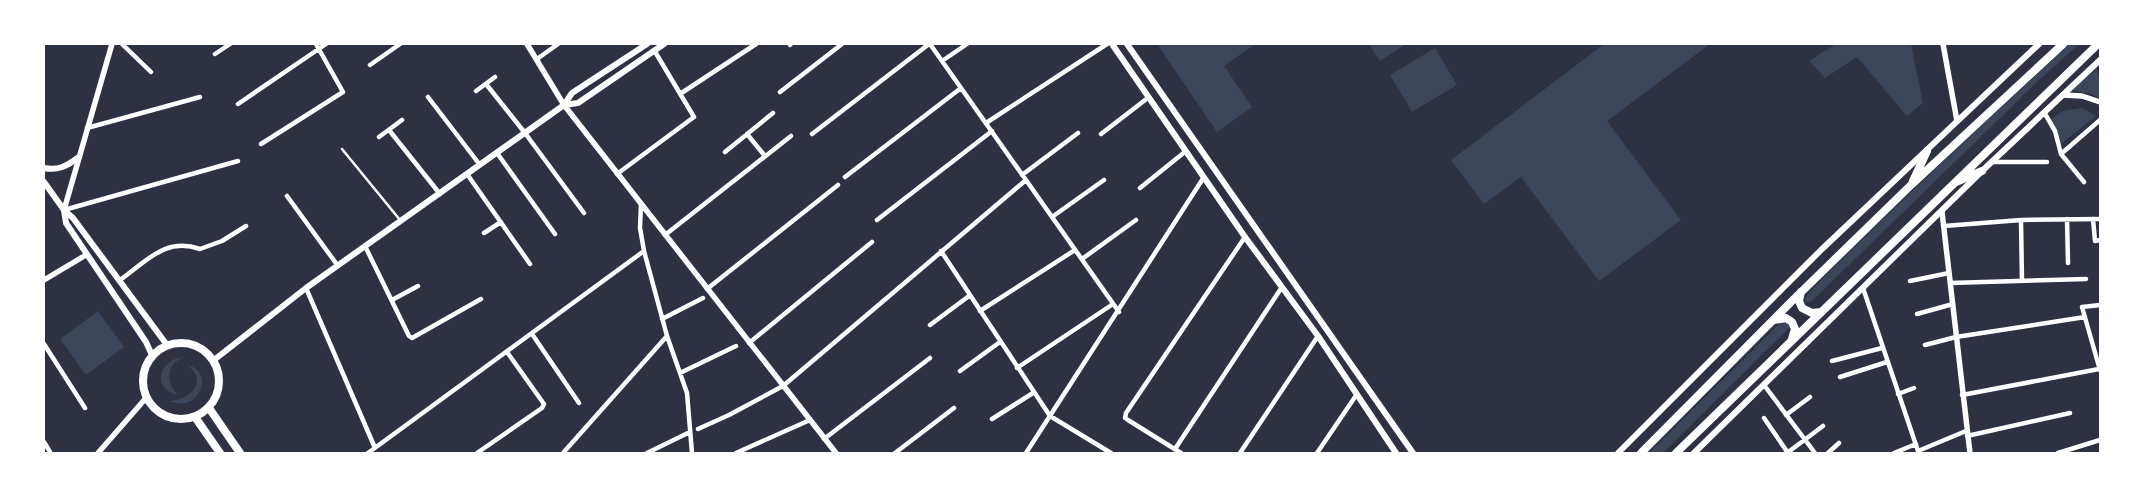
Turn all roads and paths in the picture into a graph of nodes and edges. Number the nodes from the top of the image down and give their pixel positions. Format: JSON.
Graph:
{"nodes":[{"id":1,"x":112,"y":44,"type":"edge"},
{"id":2,"x":122,"y":44,"type":"edge"},
{"id":3,"x":230,"y":44,"type":"edge"},
{"id":4,"x":326,"y":44,"type":"edge"},
{"id":5,"x":400,"y":44,"type":"edge"},
{"id":6,"x":528,"y":44,"type":"edge"},
{"id":7,"x":558,"y":44,"type":"edge"},
{"id":8,"x":647,"y":44,"type":"edge"},
{"id":9,"x":664,"y":44,"type":"edge"},
{"id":10,"x":756,"y":44,"type":"edge"},
{"id":11,"x":842,"y":44,"type":"edge"},
{"id":12,"x":930,"y":44,"type":"edge"},
{"id":13,"x":967,"y":44,"type":"edge"},
{"id":14,"x":1107,"y":44,"type":"edge"},
{"id":15,"x":1112,"y":44,"type":"edge"},
{"id":16,"x":1127,"y":44,"type":"edge"},
{"id":17,"x":1943,"y":44,"type":"edge"},
{"id":18,"x":2039,"y":44,"type":"edge"},
{"id":19,"x":2063,"y":44,"type":"edge"},
{"id":20,"x":2098,"y":44,"type":"edge"},
{"id":21,"x":318,"y":46,"type":"edge"},
{"id":22,"x":654,"y":50,"type":"junction"},
{"id":23,"x":214,"y":54,"type":"dead end"},
{"id":24,"x":537,"y":59,"type":"junction"},
{"id":25,"x":2100,"y":60,"type":"edge"},
{"id":26,"x":942,"y":61,"type":"junction"},
{"id":27,"x":370,"y":65,"type":"dead end"},
{"id":28,"x":608,"y":69,"type":"junction"},
{"id":29,"x":151,"y":72,"type":"dead end"},
{"id":30,"x":495,"y":77,"type":"dead end"},
{"id":31,"x":614,"y":78,"type":"junction"},
{"id":32,"x":486,"y":84,"type":"junction"},
{"id":33,"x":961,"y":88,"type":"junction"},
{"id":34,"x":476,"y":91,"type":"dead end"},
{"id":35,"x":780,"y":92,"type":"dead end"},
{"id":36,"x":680,"y":94,"type":"junction"},
{"id":37,"x":2063,"y":95,"type":"junction"},
{"id":38,"x":200,"y":97,"type":"dead end"},
{"id":39,"x":428,"y":97,"type":"dead end"},
{"id":40,"x":1149,"y":97,"type":"junction"},
{"id":41,"x":2100,"y":102,"type":"edge"},
{"id":42,"x":238,"y":104,"type":"dead end"},
{"id":43,"x":564,"y":106,"type":"junction"},
{"id":44,"x":2044,"y":112,"type":"junction"},
{"id":45,"x":773,"y":113,"type":"dead end"},
{"id":46,"x":402,"y":120,"type":"dead end"},
{"id":47,"x":2100,"y":120,"type":"edge"},
{"id":48,"x":1957,"y":121,"type":"junction"},
{"id":49,"x":986,"y":123,"type":"junction"},
{"id":50,"x":87,"y":128,"type":"junction"},
{"id":51,"x":389,"y":130,"type":"junction"},
{"id":52,"x":992,"y":131,"type":"junction"},
{"id":53,"x":525,"y":133,"type":"junction"},
{"id":54,"x":1078,"y":133,"type":"dead end"},
{"id":55,"x":747,"y":134,"type":"junction"},
{"id":56,"x":812,"y":134,"type":"dead end"},
{"id":57,"x":1101,"y":134,"type":"dead end"},
{"id":58,"x":791,"y":136,"type":"dead end"},
{"id":59,"x":379,"y":137,"type":"dead end"},
{"id":60,"x":261,"y":144,"type":"dead end"},
{"id":61,"x":342,"y":149,"type":"dead end"},
{"id":62,"x":1186,"y":151,"type":"junction"},
{"id":63,"x":1927,"y":151,"type":"junction"},
{"id":64,"x":725,"y":152,"type":"dead end"},
{"id":65,"x":497,"y":153,"type":"junction"},
{"id":66,"x":2061,"y":154,"type":"junction"},
{"id":67,"x":764,"y":156,"type":"junction"},
{"id":68,"x":79,"y":157,"type":"junction"},
{"id":69,"x":238,"y":161,"type":"dead end"},
{"id":70,"x":1992,"y":162,"type":"junction"},
{"id":71,"x":2047,"y":162,"type":"dead end"},
{"id":72,"x":480,"y":165,"type":"junction"},
{"id":73,"x":44,"y":168,"type":"edge"},
{"id":74,"x":1982,"y":171,"type":"junction"},
{"id":75,"x":467,"y":174,"type":"junction"},
{"id":76,"x":617,"y":174,"type":"junction"},
{"id":77,"x":1022,"y":174,"type":"junction"},
{"id":78,"x":845,"y":177,"type":"dead end"},
{"id":79,"x":1204,"y":177,"type":"junction"},
{"id":80,"x":1026,"y":180,"type":"junction"},
{"id":81,"x":1104,"y":180,"type":"dead end"},
{"id":82,"x":2084,"y":182,"type":"dead end"},
{"id":83,"x":44,"y":184,"type":"edge"},
{"id":84,"x":1952,"y":184,"type":"junction"},
{"id":85,"x":838,"y":185,"type":"dead end"},
{"id":86,"x":1911,"y":185,"type":"junction"},
{"id":87,"x":1140,"y":188,"type":"dead end"},
{"id":88,"x":440,"y":194,"type":"junction"},
{"id":89,"x":287,"y":196,"type":"dead end"},
{"id":90,"x":641,"y":204,"type":"junction"},
{"id":91,"x":64,"y":210,"type":"junction"},
{"id":92,"x":1942,"y":212,"type":"junction"},
{"id":93,"x":584,"y":213,"type":"dead end"},
{"id":94,"x":1052,"y":217,"type":"junction"},
{"id":95,"x":2067,"y":219,"type":"junction"},
{"id":96,"x":2093,"y":219,"type":"junction"},
{"id":97,"x":2100,"y":219,"type":"edge"},
{"id":98,"x":877,"y":220,"type":"dead end"},
{"id":99,"x":1136,"y":220,"type":"dead end"},
{"id":100,"x":2021,"y":220,"type":"junction"},
{"id":101,"x":401,"y":222,"type":"junction"},
{"id":102,"x":501,"y":222,"type":"junction"},
{"id":103,"x":246,"y":226,"type":"dead end"},
{"id":104,"x":1944,"y":226,"type":"junction"},
{"id":105,"x":484,"y":233,"type":"dead end"},
{"id":106,"x":555,"y":234,"type":"dead end"},
{"id":107,"x":666,"y":236,"type":"junction"},
{"id":108,"x":1245,"y":237,"type":"junction"},
{"id":109,"x":2100,"y":240,"type":"edge"},
{"id":110,"x":872,"y":242,"type":"dead end"},
{"id":111,"x":365,"y":246,"type":"junction"},
{"id":112,"x":1075,"y":250,"type":"junction"},
{"id":113,"x":644,"y":251,"type":"junction"},
{"id":114,"x":941,"y":251,"type":"junction"},
{"id":115,"x":86,"y":255,"type":"junction"},
{"id":116,"x":1082,"y":259,"type":"junction"},
{"id":117,"x":1277,"y":259,"type":"junction"},
{"id":118,"x":2068,"y":262,"type":"dead end"},
{"id":119,"x":530,"y":264,"type":"dead end"},
{"id":120,"x":338,"y":266,"type":"junction"},
{"id":121,"x":1267,"y":266,"type":"junction"},
{"id":122,"x":1949,"y":273,"type":"junction"},
{"id":123,"x":2086,"y":278,"type":"dead end"},
{"id":124,"x":45,"y":280,"type":"edge"},
{"id":125,"x":120,"y":280,"type":"junction"},
{"id":126,"x":1910,"y":281,"type":"dead end"},
{"id":127,"x":2022,"y":281,"type":"junction"},
{"id":128,"x":1950,"y":283,"type":"junction"},
{"id":129,"x":418,"y":286,"type":"dead end"},
{"id":130,"x":1282,"y":287,"type":"junction"},
{"id":131,"x":306,"y":288,"type":"junction"},
{"id":132,"x":1863,"y":288,"type":"junction"},
{"id":133,"x":707,"y":289,"type":"junction"},
{"id":134,"x":1801,"y":292,"type":"junction"},
{"id":135,"x":970,"y":296,"type":"junction"},
{"id":136,"x":703,"y":298,"type":"dead end"},
{"id":137,"x":481,"y":299,"type":"dead end"},
{"id":138,"x":392,"y":300,"type":"junction"},
{"id":139,"x":1113,"y":304,"type":"junction"},
{"id":140,"x":1953,"y":304,"type":"junction"},
{"id":141,"x":2100,"y":305,"type":"edge"},
{"id":142,"x":980,"y":311,"type":"junction"},
{"id":143,"x":1119,"y":312,"type":"junction"},
{"id":144,"x":1821,"y":312,"type":"junction"},
{"id":145,"x":1917,"y":314,"type":"dead end"},
{"id":146,"x":2085,"y":317,"type":"junction"},
{"id":147,"x":662,"y":319,"type":"junction"},
{"id":148,"x":1772,"y":321,"type":"junction"},
{"id":149,"x":930,"y":325,"type":"dead end"},
{"id":150,"x":532,"y":334,"type":"junction"},
{"id":151,"x":668,"y":336,"type":"junction"},
{"id":152,"x":1318,"y":336,"type":"junction"},
{"id":153,"x":1956,"y":338,"type":"junction"},
{"id":154,"x":749,"y":342,"type":"junction"},
{"id":155,"x":1000,"y":342,"type":"junction"},
{"id":156,"x":1790,"y":342,"type":"junction"},
{"id":157,"x":44,"y":344,"type":"edge"},
{"id":158,"x":167,"y":345,"type":"junction"},
{"id":159,"x":1925,"y":345,"type":"dead end"},
{"id":160,"x":736,"y":346,"type":"dead end"},
{"id":161,"x":1882,"y":348,"type":"junction"},
{"id":162,"x":507,"y":352,"type":"junction"},
{"id":163,"x":152,"y":355,"type":"junction"},
{"id":164,"x":930,"y":358,"type":"dead end"},
{"id":165,"x":2098,"y":358,"type":"edge"},
{"id":166,"x":214,"y":360,"type":"junction"},
{"id":167,"x":1832,"y":362,"type":"dead end"},
{"id":168,"x":1887,"y":362,"type":"junction"},
{"id":169,"x":1017,"y":368,"type":"junction"},
{"id":170,"x":2100,"y":370,"type":"edge"},
{"id":171,"x":960,"y":371,"type":"dead end"},
{"id":172,"x":680,"y":373,"type":"junction"},
{"id":173,"x":1840,"y":377,"type":"dead end"},
{"id":174,"x":1764,"y":385,"type":"junction"},
{"id":175,"x":783,"y":386,"type":"junction"},
{"id":176,"x":1914,"y":388,"type":"dead end"},
{"id":177,"x":1033,"y":392,"type":"junction"},
{"id":178,"x":1357,"y":394,"type":"junction"},
{"id":179,"x":1898,"y":394,"type":"junction"},
{"id":180,"x":1962,"y":395,"type":"junction"},
{"id":181,"x":1810,"y":397,"type":"dead end"},
{"id":182,"x":146,"y":398,"type":"junction"},
{"id":183,"x":579,"y":403,"type":"dead end"},
{"id":184,"x":85,"y":408,"type":"dead end"},
{"id":185,"x":209,"y":408,"type":"junction"},
{"id":186,"x":954,"y":408,"type":"dead end"},
{"id":187,"x":2070,"y":413,"type":"dead end"},
{"id":188,"x":1786,"y":415,"type":"junction"},
{"id":189,"x":1050,"y":416,"type":"junction"},
{"id":190,"x":195,"y":417,"type":"junction"},
{"id":191,"x":1764,"y":418,"type":"dead end"},
{"id":192,"x":992,"y":419,"type":"dead end"},
{"id":193,"x":810,"y":420,"type":"junction"},
{"id":194,"x":1823,"y":426,"type":"dead end"},
{"id":195,"x":698,"y":429,"type":"dead end"},
{"id":196,"x":690,"y":432,"type":"junction"},
{"id":197,"x":1967,"y":434,"type":"junction"},
{"id":198,"x":824,"y":438,"type":"junction"},
{"id":199,"x":1804,"y":439,"type":"junction"},
{"id":200,"x":2100,"y":440,"type":"edge"},
{"id":201,"x":44,"y":442,"type":"edge"},
{"id":202,"x":1839,"y":443,"type":"dead end"},
{"id":203,"x":1916,"y":444,"type":"junction"},
{"id":204,"x":375,"y":448,"type":"junction"},
{"id":205,"x":1102,"y":448,"type":"junction"},
{"id":206,"x":1175,"y":449,"type":"junction"},
{"id":207,"x":50,"y":452,"type":"dead end"},
{"id":208,"x":98,"y":453,"type":"edge"},
{"id":209,"x":220,"y":453,"type":"edge"},
{"id":210,"x":240,"y":453,"type":"edge"},
{"id":211,"x":368,"y":453,"type":"edge"},
{"id":212,"x":477,"y":453,"type":"edge"},
{"id":213,"x":563,"y":453,"type":"edge"},
{"id":214,"x":647,"y":453,"type":"edge"},
{"id":215,"x":692,"y":453,"type":"edge"},
{"id":216,"x":736,"y":453,"type":"edge"},
{"id":217,"x":836,"y":453,"type":"edge"},
{"id":218,"x":895,"y":453,"type":"edge"},
{"id":219,"x":1026,"y":453,"type":"edge"},
{"id":220,"x":1099,"y":453,"type":"edge"},
{"id":221,"x":1111,"y":453,"type":"edge"},
{"id":222,"x":1181,"y":453,"type":"edge"},
{"id":223,"x":1240,"y":453,"type":"edge"},
{"id":224,"x":1317,"y":453,"type":"edge"},
{"id":225,"x":1396,"y":453,"type":"edge"},
{"id":226,"x":1413,"y":453,"type":"edge"},
{"id":227,"x":1618,"y":453,"type":"edge"},
{"id":228,"x":1641,"y":453,"type":"edge"},
{"id":229,"x":1676,"y":453,"type":"edge"},
{"id":230,"x":1694,"y":453,"type":"edge"},
{"id":231,"x":1787,"y":453,"type":"edge"},
{"id":232,"x":1815,"y":453,"type":"edge"},
{"id":233,"x":1828,"y":453,"type":"edge"},
{"id":234,"x":1894,"y":453,"type":"edge"},
{"id":235,"x":1970,"y":453,"type":"edge"},
{"id":236,"x":2058,"y":453,"type":"edge"}],
"edges":[{"from":1,"to":50,"type":"street"},
{"from":2,"to":29,"type":"street"},
{"from":3,"to":23,"type":"street"},
{"from":4,"to":21,"type":"street"},
{"from":5,"to":27,"type":"street"},
{"from":6,"to":24,"type":"street"},
{"from":7,"to":24,"type":"street"},
{"from":8,"to":28,"type":"main road"},
{"from":9,"to":22,"type":"main road"},
{"from":10,"to":36,"type":"street"},
{"from":11,"to":35,"type":"street"},
{"from":12,"to":26,"type":"street"},
{"from":12,"to":56,"type":"street"},
{"from":13,"to":26,"type":"street"},
{"from":14,"to":49,"type":"street"},
{"from":15,"to":40,"type":"main road"},
{"from":16,"to":117,"type":"main road"},
{"from":17,"to":48,"type":"street"},
{"from":18,"to":48,"type":"main road"},
{"from":19,"to":86,"type":"main road"},
{"from":20,"to":84,"type":"main road"},
{"from":21,"to":42,"type":"street"},
{"from":21,"to":60,"type":"street"},
{"from":22,"to":31,"type":"main road"},
{"from":22,"to":36,"type":"street"},
{"from":24,"to":43,"type":"street"},
{"from":25,"to":37,"type":"main road"},
{"from":26,"to":33,"type":"street"},
{"from":28,"to":31,"type":"main road"},
{"from":28,"to":43,"type":"main road"},
{"from":30,"to":32,"type":"street"},
{"from":31,"to":43,"type":"main road"},
{"from":32,"to":34,"type":"street"},
{"from":32,"to":53,"type":"street"},
{"from":33,"to":49,"type":"street"},
{"from":33,"to":78,"type":"street"},
{"from":36,"to":76,"type":"street"},
{"from":37,"to":41,"type":"street"},
{"from":37,"to":44,"type":"main road"},
{"from":38,"to":50,"type":"street"},
{"from":39,"to":72,"type":"street"},
{"from":40,"to":57,"type":"street"},
{"from":40,"to":62,"type":"main road"},
{"from":43,"to":53,"type":"main road"},
{"from":43,"to":76,"type":"street"},
{"from":44,"to":66,"type":"street"},
{"from":44,"to":70,"type":"main road"},
{"from":45,"to":55,"type":"street"},
{"from":46,"to":51,"type":"street"},
{"from":47,"to":66,"type":"street"},
{"from":48,"to":63,"type":"main road"},
{"from":49,"to":52,"type":"street"},
{"from":50,"to":68,"type":"street"},
{"from":51,"to":59,"type":"street"},
{"from":51,"to":88,"type":"street"},
{"from":52,"to":77,"type":"street"},
{"from":52,"to":98,"type":"street"},
{"from":53,"to":65,"type":"main road"},
{"from":53,"to":93,"type":"street"},
{"from":54,"to":77,"type":"street"},
{"from":55,"to":64,"type":"street"},
{"from":55,"to":67,"type":"street"},
{"from":58,"to":67,"type":"street"},
{"from":61,"to":101,"type":"lane"},
{"from":62,"to":79,"type":"main road"},
{"from":62,"to":87,"type":"street"},
{"from":63,"to":86,"type":"main road"},
{"from":63,"to":227,"type":"main road"},
{"from":65,"to":72,"type":"main road"},
{"from":65,"to":106,"type":"street"},
{"from":66,"to":82,"type":"street"},
{"from":67,"to":107,"type":"street"},
{"from":68,"to":73,"type":"main road"},
{"from":68,"to":91,"type":"street"},
{"from":69,"to":91,"type":"street"},
{"from":70,"to":71,"type":"street"},
{"from":70,"to":74,"type":"main road"},
{"from":72,"to":75,"type":"main road"},
{"from":74,"to":84,"type":"main road"},
{"from":74,"to":92,"type":"main road"},
{"from":75,"to":88,"type":"main road"},
{"from":75,"to":102,"type":"street"},
{"from":76,"to":90,"type":"street"},
{"from":77,"to":80,"type":"street"},
{"from":79,"to":108,"type":"main road"},
{"from":79,"to":143,"type":"street"},
{"from":80,"to":94,"type":"street"},
{"from":80,"to":114,"type":"street"},
{"from":81,"to":94,"type":"street"},
{"from":83,"to":91,"type":"main road"},
{"from":84,"to":144,"type":"main road"},
{"from":85,"to":133,"type":"street"},
{"from":86,"to":134,"type":"main road"},
{"from":88,"to":101,"type":"main road"},
{"from":89,"to":120,"type":"street"},
{"from":90,"to":107,"type":"street"},
{"from":90,"to":113,"type":"street"},
{"from":91,"to":115,"type":"main road"},
{"from":91,"to":125,"type":"main road"},
{"from":92,"to":104,"type":"street"},
{"from":92,"to":132,"type":"main road"},
{"from":94,"to":112,"type":"street"},
{"from":95,"to":96,"type":"street"},
{"from":95,"to":100,"type":"street"},
{"from":95,"to":118,"type":"street"},
{"from":96,"to":97,"type":"street"},
{"from":96,"to":109,"type":"street"},
{"from":99,"to":116,"type":"street"},
{"from":100,"to":104,"type":"street"},
{"from":100,"to":127,"type":"street"},
{"from":101,"to":111,"type":"main road"},
{"from":102,"to":105,"type":"street"},
{"from":102,"to":119,"type":"street"},
{"from":103,"to":125,"type":"street"},
{"from":104,"to":122,"type":"street"},
{"from":107,"to":133,"type":"street"},
{"from":108,"to":121,"type":"main road"},
{"from":108,"to":206,"type":"street"},
{"from":110,"to":154,"type":"street"},
{"from":111,"to":120,"type":"main road"},
{"from":111,"to":138,"type":"street"},
{"from":112,"to":116,"type":"street"},
{"from":112,"to":142,"type":"street"},
{"from":113,"to":147,"type":"street"},
{"from":113,"to":150,"type":"street"},
{"from":114,"to":135,"type":"street"},
{"from":114,"to":175,"type":"street"},
{"from":115,"to":124,"type":"street"},
{"from":115,"to":163,"type":"main road"},
{"from":116,"to":139,"type":"street"},
{"from":117,"to":121,"type":"main road"},
{"from":117,"to":226,"type":"main road"},
{"from":120,"to":131,"type":"main road"},
{"from":121,"to":130,"type":"main road"},
{"from":122,"to":126,"type":"street"},
{"from":122,"to":128,"type":"street"},
{"from":123,"to":127,"type":"street"},
{"from":125,"to":158,"type":"main road"},
{"from":127,"to":128,"type":"street"},
{"from":128,"to":140,"type":"street"},
{"from":129,"to":138,"type":"street"},
{"from":130,"to":152,"type":"main road"},
{"from":130,"to":206,"type":"street"},
{"from":131,"to":166,"type":"main road"},
{"from":131,"to":204,"type":"street"},
{"from":132,"to":161,"type":"street"},
{"from":132,"to":174,"type":"main road"},
{"from":133,"to":154,"type":"street"},
{"from":134,"to":144,"type":"main road"},
{"from":134,"to":148,"type":"main road"},
{"from":135,"to":142,"type":"street"},
{"from":135,"to":149,"type":"street"},
{"from":136,"to":147,"type":"street"},
{"from":137,"to":138,"type":"street"},
{"from":139,"to":143,"type":"street"},
{"from":139,"to":169,"type":"street"},
{"from":140,"to":145,"type":"street"},
{"from":140,"to":153,"type":"street"},
{"from":141,"to":146,"type":"street"},
{"from":142,"to":155,"type":"street"},
{"from":143,"to":189,"type":"street"},
{"from":144,"to":156,"type":"main road"},
{"from":146,"to":153,"type":"street"},
{"from":146,"to":165,"type":"street"},
{"from":147,"to":151,"type":"street"},
{"from":148,"to":156,"type":"main road"},
{"from":148,"to":228,"type":"main road"},
{"from":150,"to":162,"type":"street"},
{"from":150,"to":183,"type":"street"},
{"from":151,"to":172,"type":"street"},
{"from":151,"to":213,"type":"street"},
{"from":152,"to":178,"type":"main road"},
{"from":152,"to":223,"type":"street"},
{"from":153,"to":159,"type":"street"},
{"from":153,"to":180,"type":"street"},
{"from":154,"to":175,"type":"street"},
{"from":155,"to":169,"type":"street"},
{"from":155,"to":171,"type":"street"},
{"from":156,"to":229,"type":"main road"},
{"from":157,"to":184,"type":"street"},
{"from":158,"to":163,"type":"main road"},
{"from":158,"to":166,"type":"main road"},
{"from":160,"to":172,"type":"street"},
{"from":161,"to":167,"type":"street"},
{"from":161,"to":168,"type":"street"},
{"from":162,"to":204,"type":"street"},
{"from":162,"to":212,"type":"street"},
{"from":163,"to":182,"type":"main road"},
{"from":164,"to":198,"type":"street"},
{"from":165,"to":170,"type":"street"},
{"from":166,"to":185,"type":"main road"},
{"from":168,"to":173,"type":"street"},
{"from":168,"to":179,"type":"street"},
{"from":169,"to":177,"type":"street"},
{"from":170,"to":180,"type":"street"},
{"from":172,"to":196,"type":"street"},
{"from":174,"to":188,"type":"street"},
{"from":174,"to":230,"type":"main road"},
{"from":175,"to":193,"type":"street"},
{"from":175,"to":195,"type":"street"},
{"from":176,"to":179,"type":"street"},
{"from":177,"to":189,"type":"street"},
{"from":177,"to":192,"type":"street"},
{"from":178,"to":224,"type":"street"},
{"from":178,"to":225,"type":"main road"},
{"from":179,"to":203,"type":"street"},
{"from":180,"to":197,"type":"street"},
{"from":181,"to":188,"type":"street"},
{"from":182,"to":190,"type":"main road"},
{"from":182,"to":208,"type":"street"},
{"from":185,"to":190,"type":"main road"},
{"from":185,"to":210,"type":"main road"},
{"from":186,"to":218,"type":"street"},
{"from":187,"to":197,"type":"street"},
{"from":188,"to":199,"type":"street"},
{"from":189,"to":205,"type":"street"},
{"from":189,"to":219,"type":"street"},
{"from":190,"to":209,"type":"main road"},
{"from":191,"to":231,"type":"street"},
{"from":193,"to":198,"type":"street"},
{"from":193,"to":216,"type":"street"},
{"from":194,"to":199,"type":"street"},
{"from":196,"to":214,"type":"street"},
{"from":196,"to":215,"type":"street"},
{"from":197,"to":203,"type":"street"},
{"from":197,"to":235,"type":"street"},
{"from":198,"to":217,"type":"street"},
{"from":199,"to":231,"type":"street"},
{"from":199,"to":232,"type":"street"},
{"from":200,"to":236,"type":"street"},
{"from":201,"to":207,"type":"street"},
{"from":202,"to":233,"type":"street"},
{"from":203,"to":234,"type":"street"},
{"from":204,"to":211,"type":"street"},
{"from":205,"to":220,"type":"street"},
{"from":205,"to":221,"type":"street"},
{"from":206,"to":222,"type":"street"}]}
